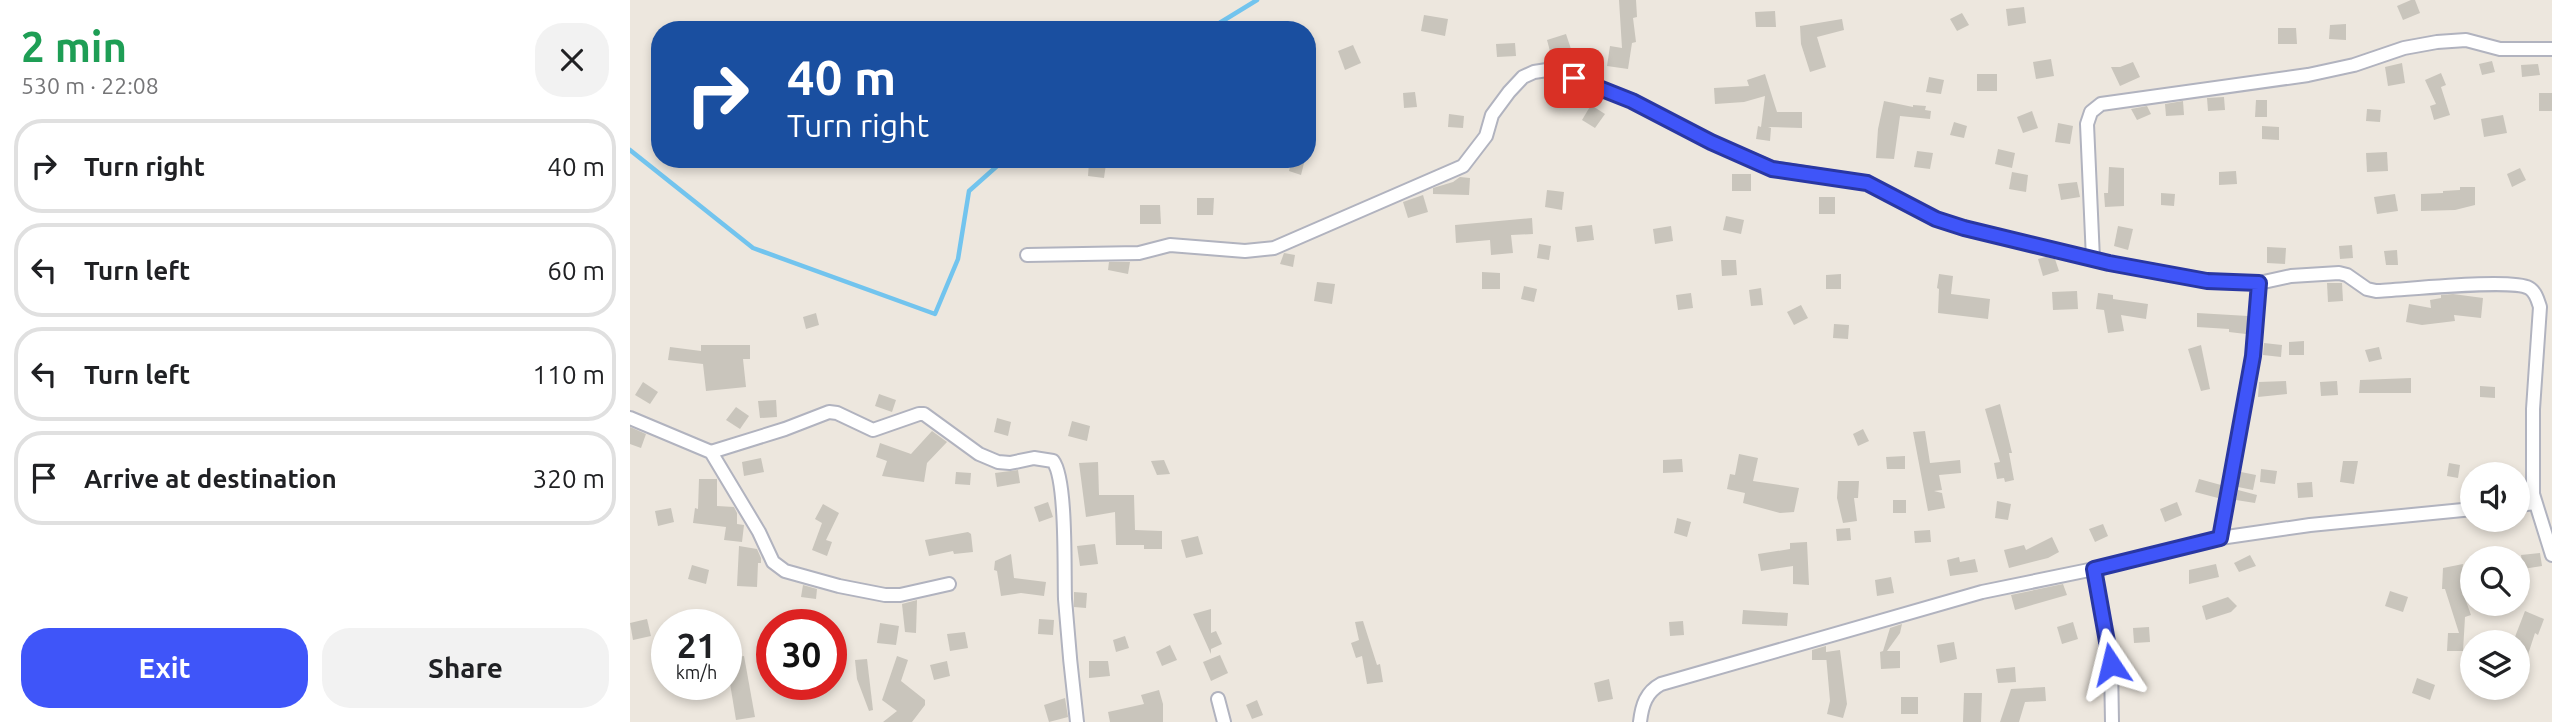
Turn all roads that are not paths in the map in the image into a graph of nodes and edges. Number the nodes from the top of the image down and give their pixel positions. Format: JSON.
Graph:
{"nodes":[{"id":1,"x":2552,"y":49,"type":"edge"},
{"id":2,"x":1027,"y":255,"type":"dead end"},
{"id":3,"x":2093,"y":259,"type":"junction"},
{"id":4,"x":2259,"y":283,"type":"junction"},
{"id":5,"x":630,"y":418,"type":"edge"},
{"id":6,"x":711,"y":452,"type":"junction"},
{"id":7,"x":2535,"y":503,"type":"junction"},
{"id":8,"x":2530,"y":504,"type":"edge"},
{"id":9,"x":2460,"y":510,"type":"edge"},
{"id":10,"x":2220,"y":538,"type":"junction"},
{"id":11,"x":2552,"y":555,"type":"edge"},
{"id":12,"x":2094,"y":569,"type":"junction"},
{"id":13,"x":949,"y":584,"type":"dead end"},
{"id":14,"x":1218,"y":699,"type":"dead end"},
{"id":15,"x":1077,"y":722,"type":"edge"},
{"id":16,"x":1224,"y":722,"type":"edge"},
{"id":17,"x":1640,"y":722,"type":"edge"},
{"id":18,"x":2112,"y":722,"type":"edge"}],
"edges":[{"from":1,"to":3,"type":"street"},
{"from":2,"to":3,"type":"street"},
{"from":3,"to":4,"type":"street"},
{"from":4,"to":7,"type":"street"},
{"from":4,"to":10,"type":"street"},
{"from":5,"to":6,"type":"street"},
{"from":6,"to":13,"type":"street"},
{"from":6,"to":15,"type":"street"},
{"from":7,"to":8,"type":"street"},
{"from":7,"to":11,"type":"street"},
{"from":9,"to":10,"type":"street"},
{"from":10,"to":12,"type":"street"},
{"from":12,"to":17,"type":"street"},
{"from":12,"to":18,"type":"street"},
{"from":14,"to":16,"type":"street"}]}
